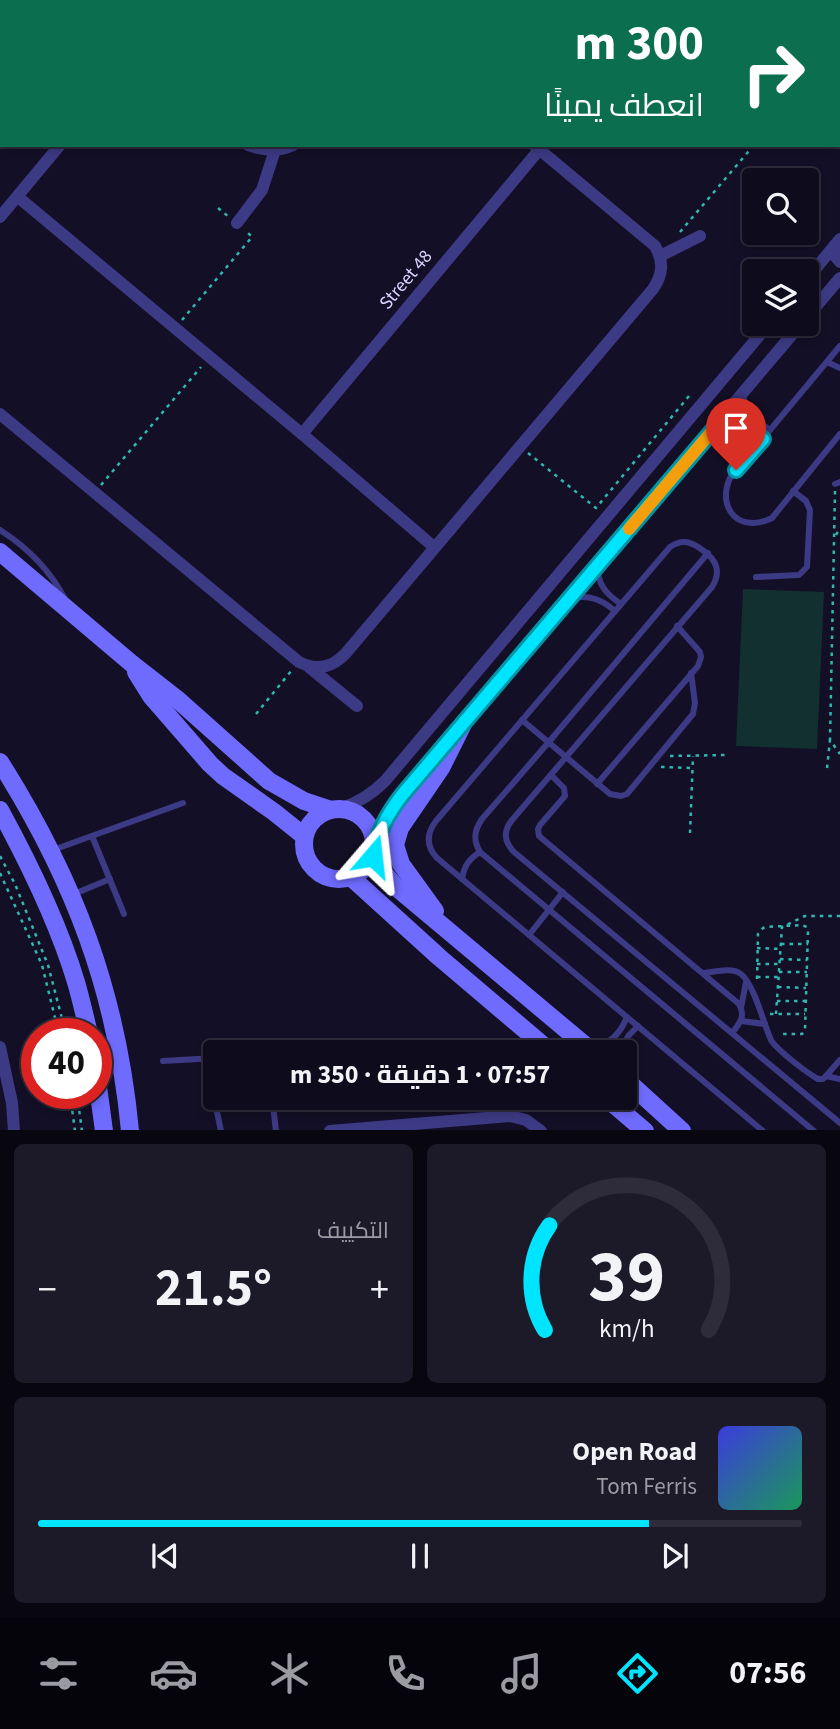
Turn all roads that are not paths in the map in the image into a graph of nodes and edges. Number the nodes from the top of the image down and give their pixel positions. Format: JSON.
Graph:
{"nodes":[{"id":1,"x":58,"y":147,"type":"edge"},
{"id":2,"x":254,"y":147,"type":"edge"},
{"id":3,"x":286,"y":147,"type":"edge"},
{"id":4,"x":537,"y":148,"type":"edge"},
{"id":5,"x":275,"y":150,"type":"junction"},
{"id":6,"x":18,"y":197,"type":"junction"},
{"id":7,"x":0,"y":217,"type":"edge"},
{"id":8,"x":237,"y":223,"type":"road end"},
{"id":9,"x":700,"y":236,"type":"dead end"},
{"id":10,"x":838,"y":242,"type":"edge"},
{"id":11,"x":660,"y":256,"type":"junction"},
{"id":12,"x":840,"y":262,"type":"edge"},
{"id":13,"x":819,"y":265,"type":"edge"},
{"id":14,"x":840,"y":278,"type":"edge"},
{"id":15,"x":819,"y":303,"type":"edge"},
{"id":16,"x":759,"y":336,"type":"edge"},
{"id":17,"x":792,"y":336,"type":"edge"},
{"id":18,"x":840,"y":346,"type":"edge"},
{"id":19,"x":827,"y":362,"type":"junction"},
{"id":20,"x":840,"y":368,"type":"edge"},
{"id":21,"x":743,"y":394,"type":"junction"},
{"id":22,"x":0,"y":414,"type":"edge"},
{"id":23,"x":719,"y":423,"type":"junction"},
{"id":24,"x":770,"y":430,"type":"junction"},
{"id":25,"x":302,"y":434,"type":"junction"},
{"id":26,"x":840,"y":434,"type":"edge"},
{"id":27,"x":763,"y":439,"type":"junction"},
{"id":28,"x":793,"y":491,"type":"junction"},
{"id":29,"x":0,"y":530,"type":"edge"},
{"id":30,"x":434,"y":547,"type":"junction"},
{"id":31,"x":0,"y":552,"type":"edge"},
{"id":32,"x":708,"y":553,"type":"junction"},
{"id":33,"x":597,"y":566,"type":"junction"},
{"id":34,"x":756,"y":577,"type":"dead end"},
{"id":35,"x":570,"y":598,"type":"junction"},
{"id":36,"x":621,"y":604,"type":"junction"},
{"id":37,"x":71,"y":611,"type":"junction"},
{"id":38,"x":615,"y":611,"type":"junction"},
{"id":39,"x":677,"y":626,"type":"junction"},
{"id":40,"x":131,"y":663,"type":"junction"},
{"id":41,"x":303,"y":664,"type":"junction"},
{"id":42,"x":691,"y":673,"type":"junction"},
{"id":43,"x":357,"y":706,"type":"dead end"},
{"id":44,"x":522,"y":720,"type":"junction"},
{"id":45,"x":463,"y":724,"type":"junction"},
{"id":46,"x":548,"y":743,"type":"junction"},
{"id":47,"x":566,"y":757,"type":"junction"},
{"id":48,"x":0,"y":762,"type":"edge"},
{"id":49,"x":551,"y":775,"type":"junction"},
{"id":50,"x":597,"y":784,"type":"junction"},
{"id":51,"x":183,"y":803,"type":"dead end"},
{"id":52,"x":335,"y":809,"type":"junction"},
{"id":53,"x":0,"y":810,"type":"edge"},
{"id":54,"x":92,"y":836,"type":"junction"},
{"id":55,"x":304,"y":836,"type":"junction"},
{"id":56,"x":51,"y":850,"type":"junction"},
{"id":57,"x":374,"y":850,"type":"junction"},
{"id":58,"x":480,"y":852,"type":"junction"},
{"id":59,"x":352,"y":878,"type":"junction"},
{"id":60,"x":110,"y":879,"type":"junction"},
{"id":61,"x":462,"y":879,"type":"junction"},
{"id":62,"x":563,"y":892,"type":"junction"},
{"id":63,"x":72,"y":895,"type":"junction"},
{"id":64,"x":549,"y":910,"type":"junction"},
{"id":65,"x":124,"y":914,"type":"dead end"},
{"id":66,"x":451,"y":934,"type":"junction"},
{"id":67,"x":529,"y":935,"type":"junction"},
{"id":68,"x":703,"y":973,"type":"junction"},
{"id":69,"x":747,"y":980,"type":"junction"},
{"id":70,"x":741,"y":1008,"type":"junction"},
{"id":71,"x":627,"y":1017,"type":"junction"},
{"id":72,"x":85,"y":1018,"type":"edge"},
{"id":73,"x":741,"y":1021,"type":"junction"},
{"id":74,"x":765,"y":1024,"type":"junction"},
{"id":75,"x":638,"y":1026,"type":"junction"},
{"id":76,"x":733,"y":1033,"type":"junction"},
{"id":77,"x":537,"y":1040,"type":"edge"},
{"id":78,"x":579,"y":1040,"type":"edge"},
{"id":79,"x":612,"y":1040,"type":"edge"},
{"id":80,"x":626,"y":1040,"type":"edge"},
{"id":81,"x":0,"y":1047,"type":"edge"},
{"id":82,"x":203,"y":1059,"type":"edge"},
{"id":83,"x":840,"y":1060,"type":"edge"},
{"id":84,"x":163,"y":1062,"type":"dead end"},
{"id":85,"x":826,"y":1076,"type":"junction"},
{"id":86,"x":840,"y":1079,"type":"edge"},
{"id":87,"x":637,"y":1090,"type":"edge"},
{"id":88,"x":101,"y":1109,"type":"edge"},
{"id":89,"x":217,"y":1110,"type":"edge"},
{"id":90,"x":274,"y":1110,"type":"edge"},
{"id":91,"x":621,"y":1110,"type":"edge"},
{"id":92,"x":840,"y":1123,"type":"edge"},
{"id":93,"x":14,"y":1130,"type":"edge"},
{"id":94,"x":104,"y":1130,"type":"edge"},
{"id":95,"x":130,"y":1130,"type":"edge"},
{"id":96,"x":221,"y":1130,"type":"edge"},
{"id":97,"x":276,"y":1130,"type":"edge"},
{"id":98,"x":330,"y":1130,"type":"edge"},
{"id":99,"x":541,"y":1130,"type":"edge"},
{"id":100,"x":645,"y":1130,"type":"edge"},
{"id":101,"x":682,"y":1130,"type":"edge"},
{"id":102,"x":763,"y":1130,"type":"edge"},
{"id":103,"x":814,"y":1130,"type":"edge"}],
"edges":[{"from":1,"to":6,"type":"street"},
{"from":2,"to":5,"type":"street"},
{"from":3,"to":5,"type":"street"},
{"from":4,"to":11,"type":"street"},
{"from":4,"to":25,"type":"street","name":"Street 48"},
{"from":5,"to":8,"type":"street"},
{"from":6,"to":7,"type":"street"},
{"from":6,"to":25,"type":"street"},
{"from":9,"to":11,"type":"street"},
{"from":10,"to":12,"type":"street"},
{"from":10,"to":13,"type":"street"},
{"from":11,"to":30,"type":"street"},
{"from":14,"to":15,"type":"street"},
{"from":16,"to":52,"type":"street"},
{"from":17,"to":21,"type":"street"},
{"from":18,"to":19,"type":"lane"},
{"from":19,"to":20,"type":"lane"},
{"from":19,"to":24,"type":"lane"},
{"from":21,"to":23,"type":"street"},
{"from":21,"to":24,"type":"lane"},
{"from":22,"to":41,"type":"street"},
{"from":23,"to":27,"type":"lane"},
{"from":23,"to":33,"type":"street"},
{"from":24,"to":27,"type":"lane"},
{"from":25,"to":30,"type":"street"},
{"from":26,"to":28,"type":"lane"},
{"from":27,"to":28,"type":"lane"},
{"from":28,"to":34,"type":"lane"},
{"from":29,"to":37,"type":"lane"},
{"from":30,"to":41,"type":"street"},
{"from":31,"to":37,"type":"street"},
{"from":32,"to":36,"type":"lane"},
{"from":32,"to":39,"type":"lane"},
{"from":32,"to":46,"type":"lane"},
{"from":33,"to":35,"type":"street"},
{"from":33,"to":36,"type":"lane"},
{"from":35,"to":38,"type":"lane"},
{"from":35,"to":45,"type":"street"},
{"from":36,"to":38,"type":"lane"},
{"from":37,"to":40,"type":"street"},
{"from":38,"to":44,"type":"lane"},
{"from":39,"to":42,"type":"lane"},
{"from":39,"to":47,"type":"lane"},
{"from":40,"to":52,"type":"street"},
{"from":40,"to":55,"type":"street"},
{"from":41,"to":43,"type":"street"},
{"from":42,"to":50,"type":"lane"},
{"from":42,"to":50,"type":"lane"},
{"from":44,"to":46,"type":"lane"},
{"from":44,"to":61,"type":"lane"},
{"from":45,"to":57,"type":"street"},
{"from":45,"to":66,"type":"street"},
{"from":46,"to":47,"type":"lane"},
{"from":46,"to":58,"type":"lane"},
{"from":47,"to":49,"type":"lane"},
{"from":47,"to":50,"type":"lane"},
{"from":48,"to":56,"type":"street"},
{"from":49,"to":62,"type":"lane"},
{"from":49,"to":68,"type":"lane"},
{"from":51,"to":54,"type":"lane"},
{"from":52,"to":55,"type":"street"},
{"from":52,"to":57,"type":"street"},
{"from":53,"to":72,"type":"street"},
{"from":54,"to":56,"type":"lane"},
{"from":54,"to":60,"type":"lane"},
{"from":55,"to":59,"type":"street"},
{"from":56,"to":63,"type":"street"},
{"from":57,"to":59,"type":"street"},
{"from":57,"to":66,"type":"street"},
{"from":58,"to":61,"type":"lane"},
{"from":58,"to":64,"type":"lane"},
{"from":59,"to":77,"type":"street"},
{"from":60,"to":63,"type":"lane"},
{"from":60,"to":65,"type":"lane"},
{"from":61,"to":67,"type":"lane"},
{"from":62,"to":64,"type":"lane"},
{"from":62,"to":76,"type":"lane"},
{"from":63,"to":95,"type":"street"},
{"from":64,"to":67,"type":"lane"},
{"from":64,"to":103,"type":"lane"},
{"from":66,"to":78,"type":"street"},
{"from":67,"to":71,"type":"lane"},
{"from":68,"to":69,"type":"lane"},
{"from":68,"to":70,"type":"lane"},
{"from":69,"to":70,"type":"lane"},
{"from":69,"to":74,"type":"lane"},
{"from":70,"to":73,"type":"lane"},
{"from":71,"to":75,"type":"lane"},
{"from":71,"to":79,"type":"lane"},
{"from":73,"to":74,"type":"lane"},
{"from":73,"to":76,"type":"lane"},
{"from":74,"to":85,"type":"lane"},
{"from":75,"to":80,"type":"lane"},
{"from":75,"to":102,"type":"lane"},
{"from":76,"to":92,"type":"lane"},
{"from":81,"to":93,"type":"street"},
{"from":82,"to":84,"type":"lane"},
{"from":83,"to":85,"type":"lane"},
{"from":85,"to":86,"type":"lane"},
{"from":87,"to":101,"type":"street"},
{"from":88,"to":94,"type":"street"},
{"from":89,"to":96,"type":"lane"},
{"from":90,"to":97,"type":"lane"},
{"from":91,"to":100,"type":"street"},
{"from":98,"to":99,"type":"street"}]}
